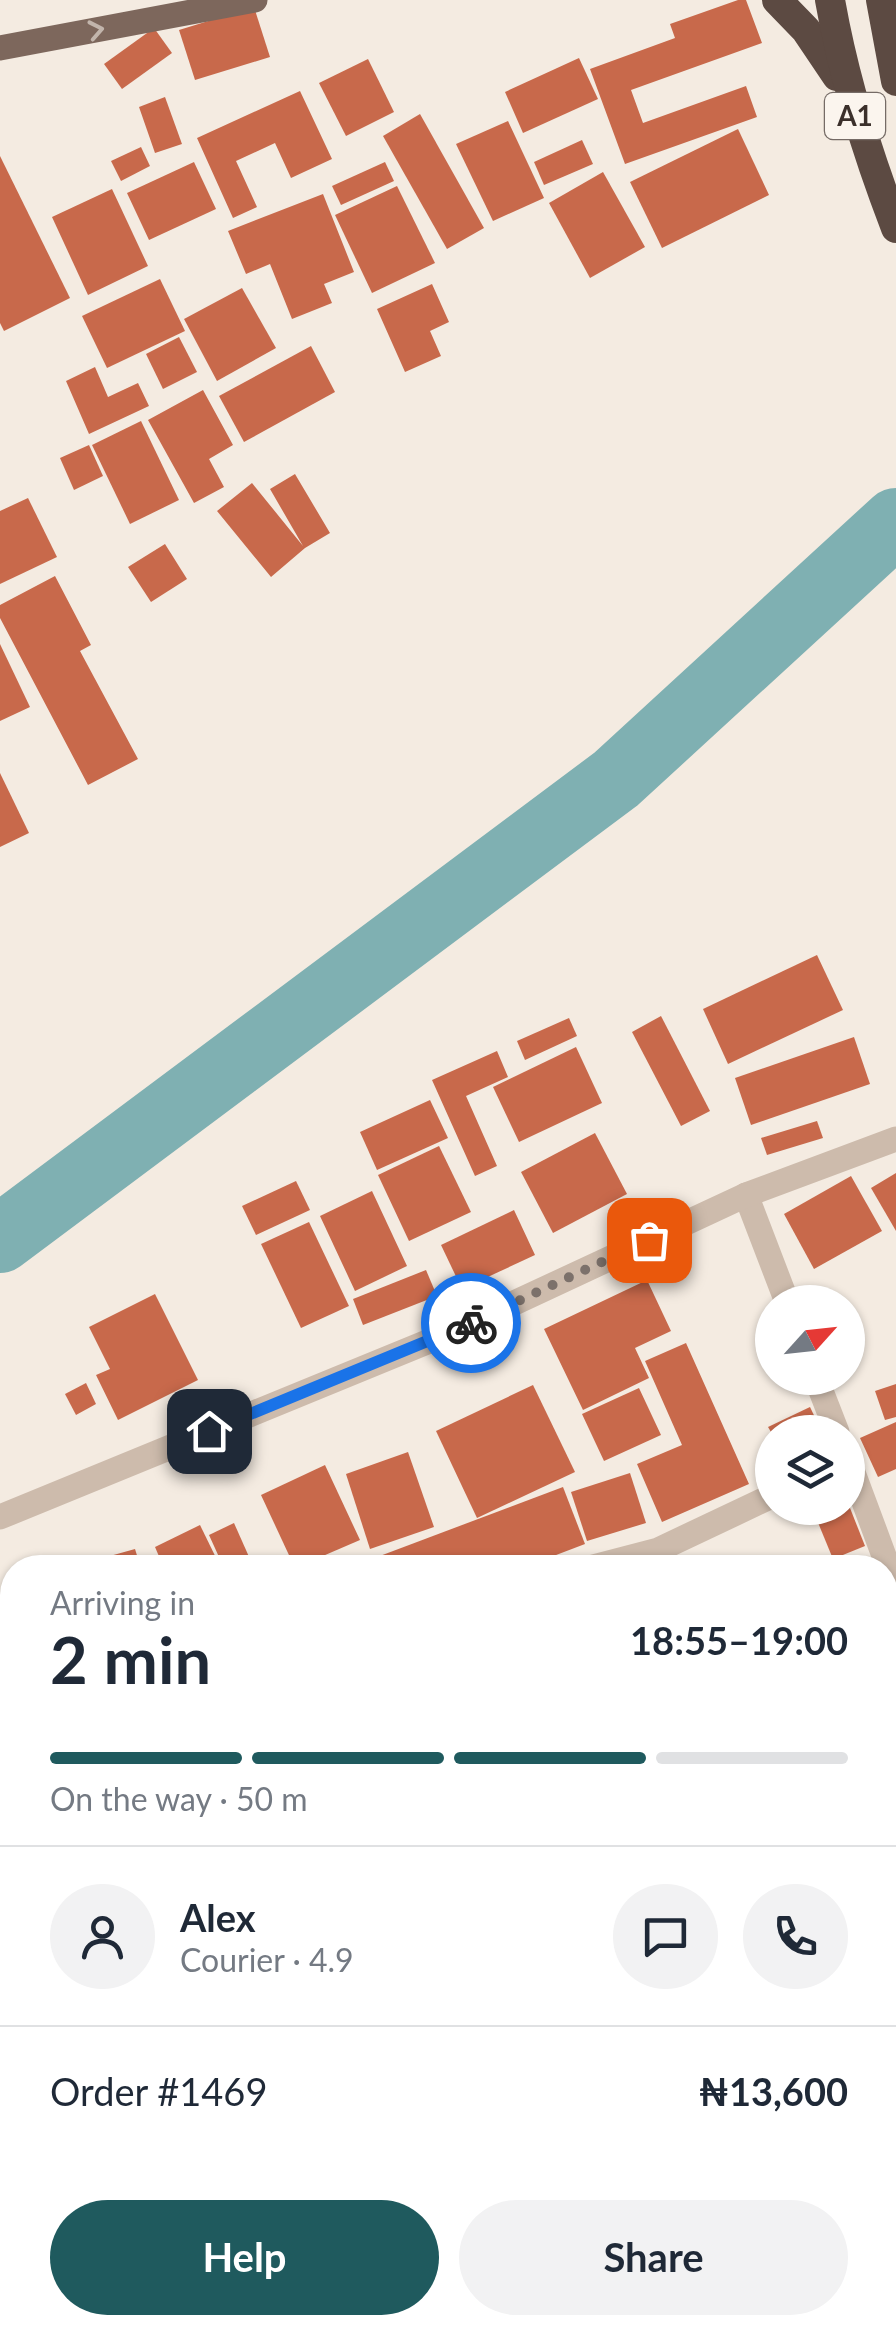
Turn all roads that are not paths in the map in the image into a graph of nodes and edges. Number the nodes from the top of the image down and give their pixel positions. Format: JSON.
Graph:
{"nodes":[{"id":1,"x":255,"y":0,"type":"edge"},
{"id":2,"x":777,"y":0,"type":"edge"},
{"id":3,"x":830,"y":0,"type":"edge"},
{"id":4,"x":880,"y":0,"type":"edge"},
{"id":5,"x":0,"y":48,"type":"edge"},
{"id":6,"x":896,"y":80,"type":"edge"},
{"id":7,"x":852,"y":102,"type":"junction"},
{"id":8,"x":896,"y":228,"type":"edge"},
{"id":9,"x":896,"y":1138,"type":"edge"},
{"id":10,"x":746,"y":1195,"type":"junction"},
{"id":11,"x":780,"y":1285,"type":"edge"},
{"id":12,"x":755,"y":1504,"type":"edge"},
{"id":13,"x":865,"y":1505,"type":"edge"},
{"id":14,"x":0,"y":1517,"type":"edge"},
{"id":15,"x":639,"y":1555,"type":"edge"},
{"id":16,"x":884,"y":1555,"type":"edge"}],
"edges":[{"from":5,"to":1,"type":"main road","one_way":true},
{"from":2,"to":7,"type":"highway"},
{"from":3,"to":7,"type":"highway","number":"A1"},
{"from":4,"to":6,"type":"highway","number":"A1"},
{"from":7,"to":8,"type":"highway","number":"A1"},
{"from":9,"to":10,"type":"street"},
{"from":10,"to":11,"type":"street"},
{"from":10,"to":14,"type":"street"},
{"from":12,"to":15,"type":"street"},
{"from":13,"to":16,"type":"street"}]}
